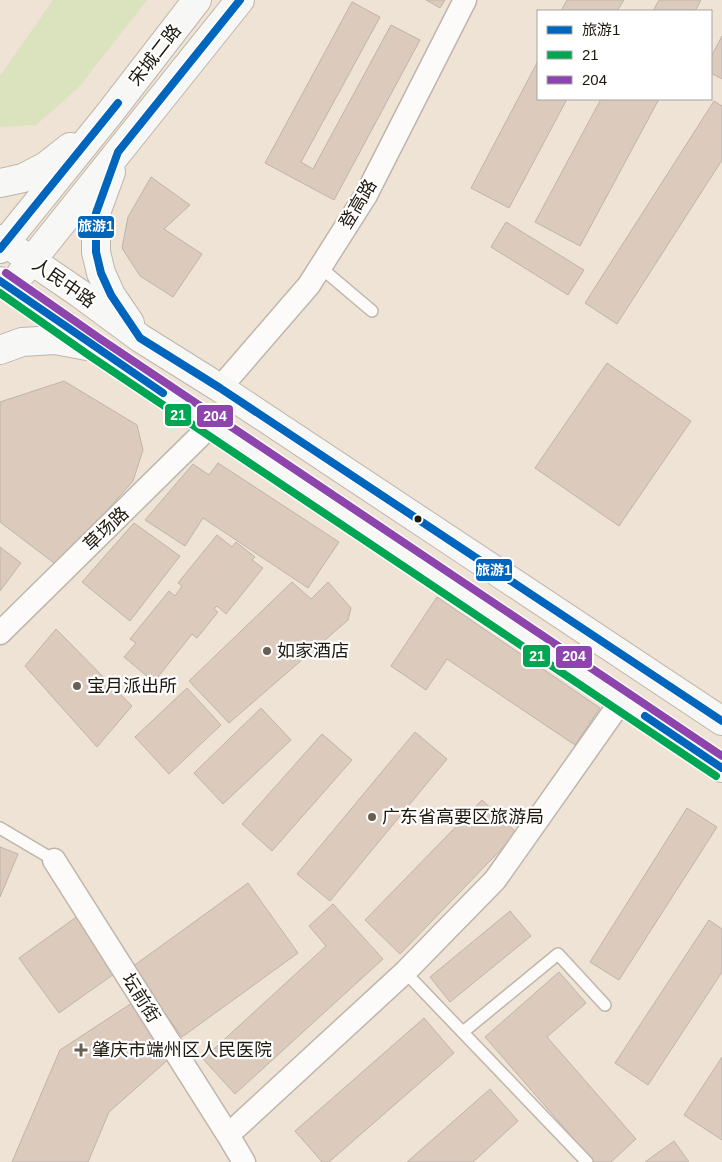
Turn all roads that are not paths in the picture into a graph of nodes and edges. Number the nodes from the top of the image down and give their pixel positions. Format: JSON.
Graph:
{"nodes":[{"id":1,"x":197,"y":0,"type":"edge"},
{"id":2,"x":240,"y":0,"type":"edge"},
{"id":3,"x":465,"y":0,"type":"edge"},
{"id":4,"x":110,"y":114,"type":"junction"},
{"id":5,"x":118,"y":152,"type":"junction"},
{"id":6,"x":0,"y":183,"type":"edge"},
{"id":7,"x":2,"y":243,"type":"edge"},
{"id":8,"x":31,"y":260,"type":"junction"},
{"id":9,"x":320,"y":267,"type":"junction"},
{"id":10,"x":3,"y":289,"type":"edge"},
{"id":11,"x":372,"y":311,"type":"dead end"},
{"id":12,"x":140,"y":338,"type":"junction"},
{"id":13,"x":96,"y":348,"type":"junction"},
{"id":14,"x":0,"y":350,"type":"edge"},
{"id":15,"x":220,"y":388,"type":"junction"},
{"id":16,"x":211,"y":426,"type":"junction"},
{"id":17,"x":0,"y":633,"type":"edge"},
{"id":18,"x":622,"y":700,"type":"junction"},
{"id":19,"x":722,"y":721,"type":"edge"},
{"id":20,"x":722,"y":768,"type":"edge"},
{"id":21,"x":0,"y":828,"type":"edge"},
{"id":22,"x":54,"y":860,"type":"joint"},
{"id":23,"x":404,"y":972,"type":"junction"},
{"id":24,"x":605,"y":1005,"type":"dead end"},
{"id":25,"x":463,"y":1032,"type":"junction"},
{"id":26,"x":228,"y":1134,"type":"junction"},
{"id":27,"x":244,"y":1162,"type":"edge"},
{"id":28,"x":587,"y":1162,"type":"edge"}],
"edges":[{"from":1,"to":4,"type":"main road","name":"宋城二路"},
{"from":2,"to":5,"type":"main road","name":"宋城二路"},
{"from":3,"to":9,"type":"street","name":"登高路"},
{"from":4,"to":6,"type":"main road"},
{"from":4,"to":7,"type":"main road","name":"宋城二路"},
{"from":5,"to":8,"type":"main road","name":"宋城二路"},
{"from":5,"to":12,"type":"main road"},
{"from":7,"to":8,"type":"main road","name":"人民中路"},
{"from":8,"to":10,"type":"main road","name":"宋城二路"},
{"from":8,"to":12,"type":"main road","name":"人民中路"},
{"from":9,"to":11,"type":"lane"},
{"from":9,"to":15,"type":"street","name":"登高路"},
{"from":10,"to":13,"type":"main road","name":"人民中路"},
{"from":12,"to":15,"type":"main road","name":"人民中路"},
{"from":13,"to":14,"type":"main road"},
{"from":13,"to":16,"type":"main road","name":"人民中路"},
{"from":15,"to":19,"type":"main road","name":"人民中路"},
{"from":16,"to":17,"type":"street","name":"草场路"},
{"from":16,"to":18,"type":"main road","name":"人民中路"},
{"from":18,"to":20,"type":"main road","name":"人民中路"},
{"from":18,"to":23,"type":"street"},
{"from":21,"to":22,"type":"lane"},
{"from":22,"to":26,"type":"street","name":"坛前街"},
{"from":23,"to":25,"type":"lane"},
{"from":23,"to":26,"type":"street"},
{"from":24,"to":25,"type":"lane"},
{"from":25,"to":28,"type":"lane"},
{"from":26,"to":27,"type":"street","name":"坛前街"}]}
